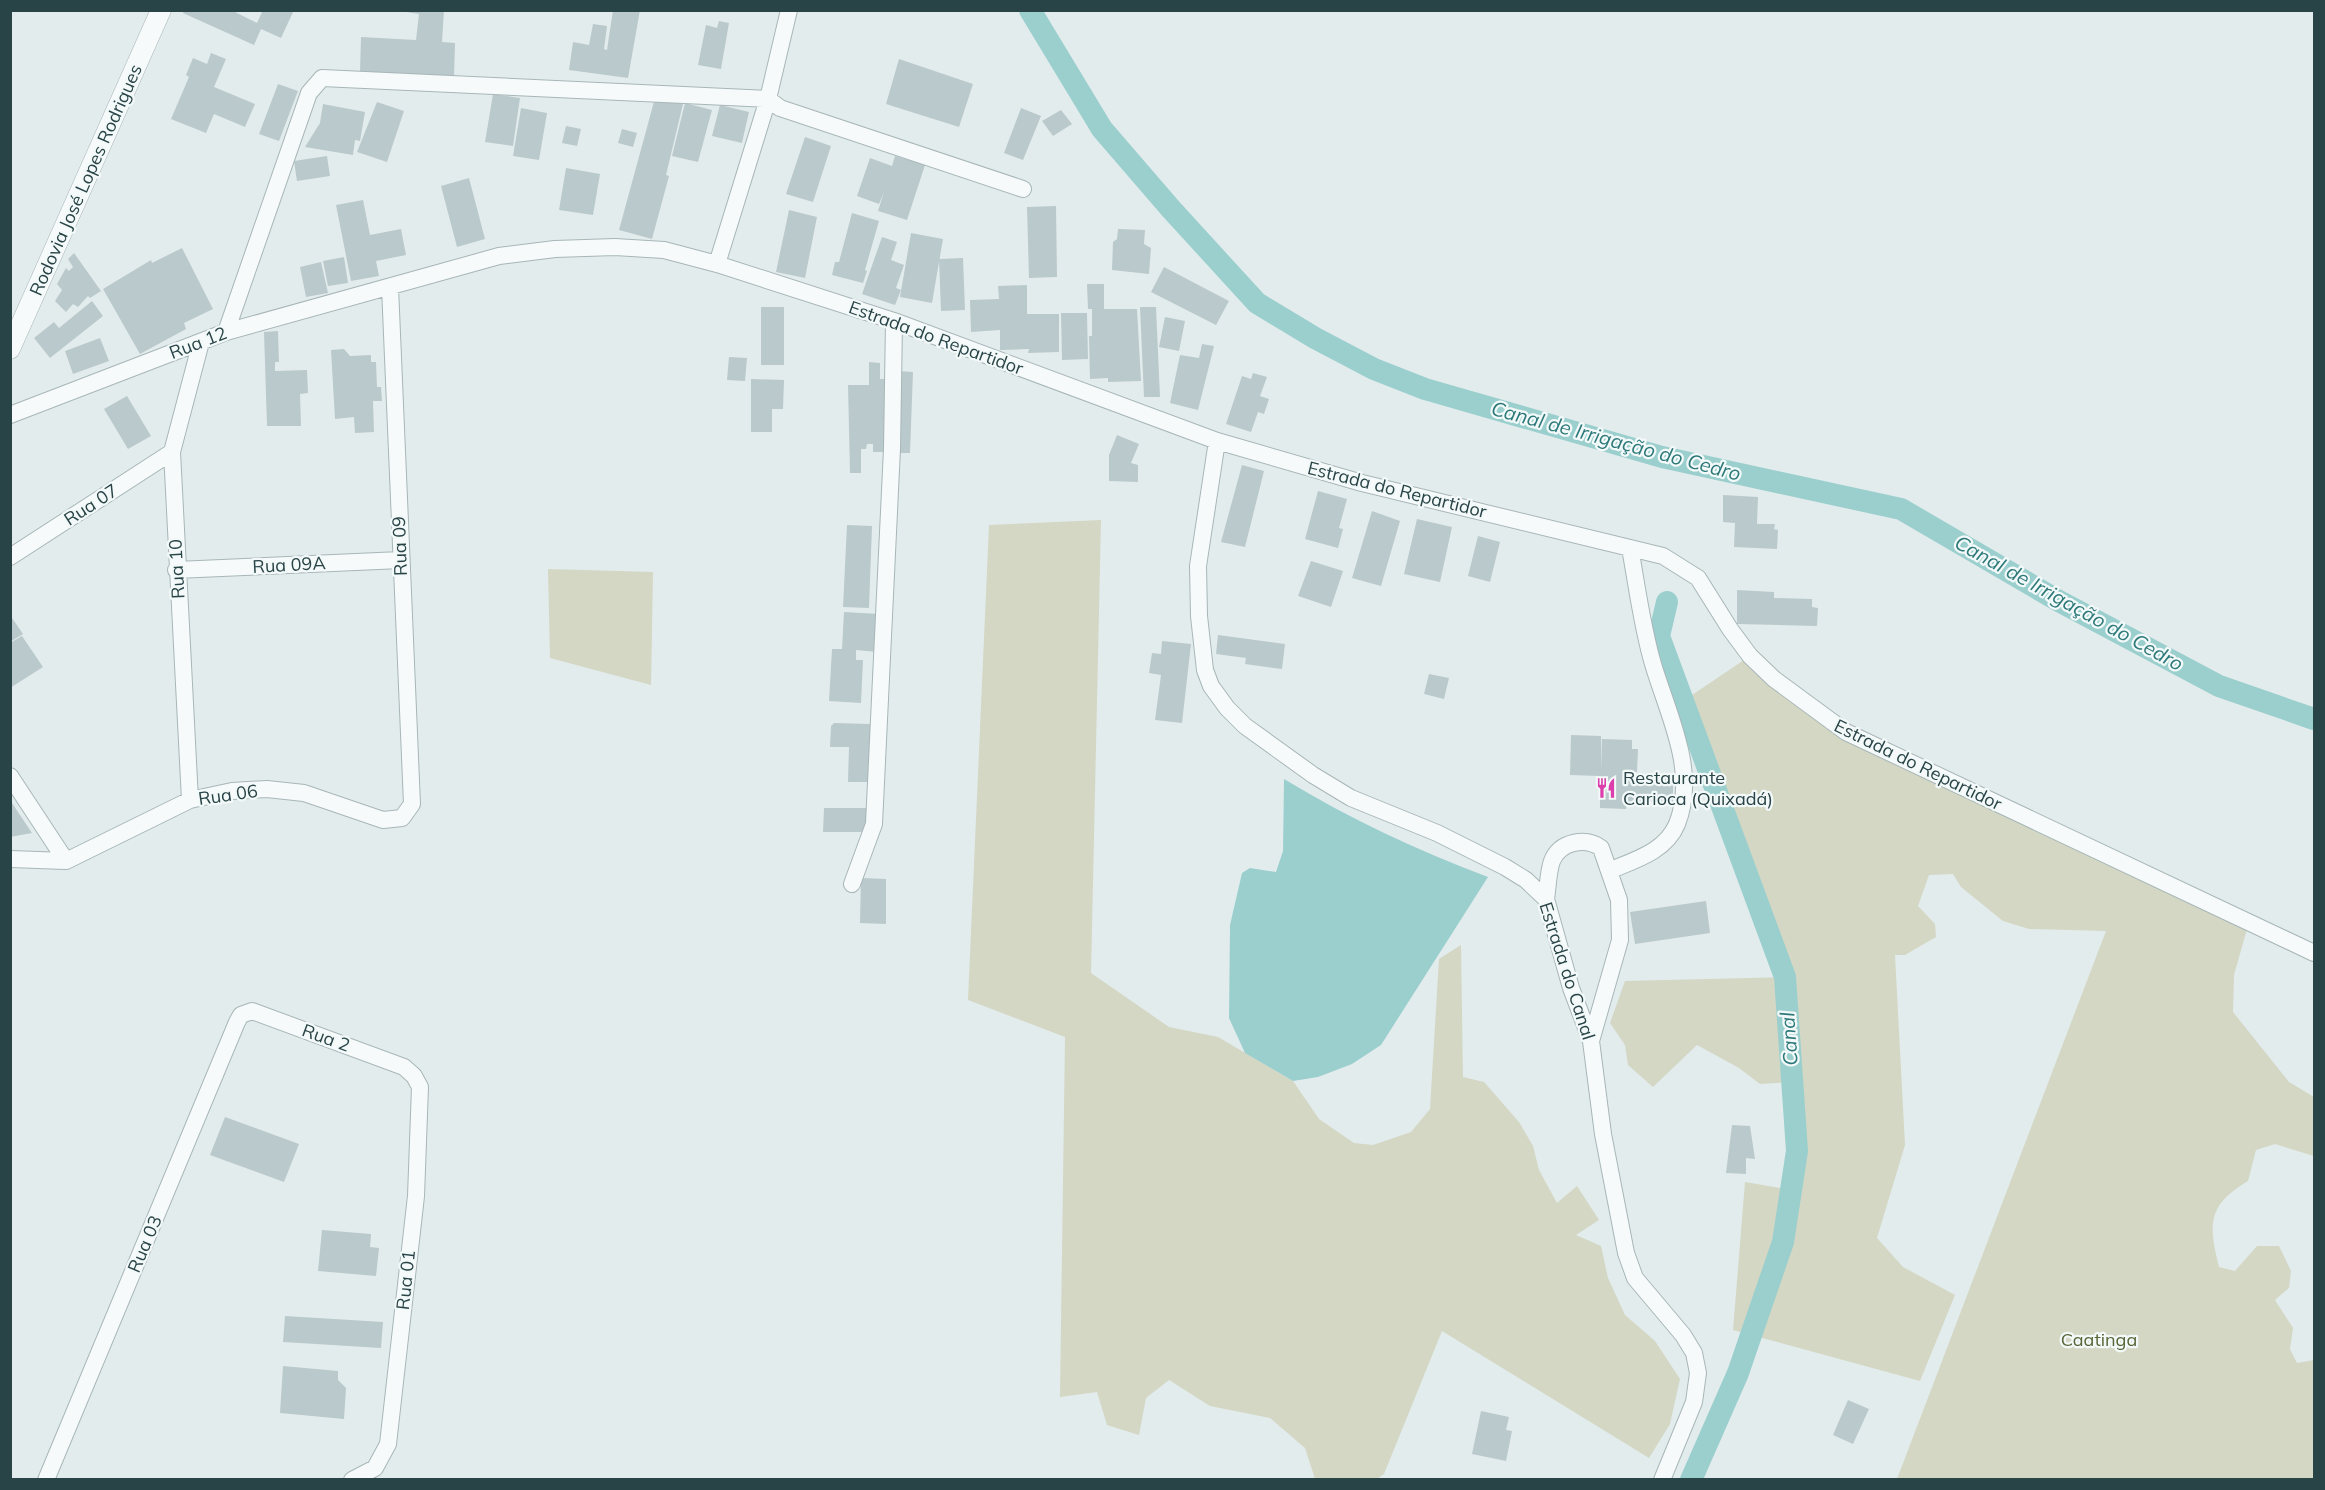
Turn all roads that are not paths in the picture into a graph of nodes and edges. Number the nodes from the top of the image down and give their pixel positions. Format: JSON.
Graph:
{"nodes":[{"id":1,"x":161,"y":10,"type":"edge"},
{"id":2,"x":789,"y":10,"type":"edge"},
{"id":3,"x":768,"y":99,"type":"junction"},
{"id":4,"x":1023,"y":189,"type":"dead end"},
{"id":5,"x":717,"y":264,"type":"junction"},
{"id":6,"x":390,"y":287,"type":"junction"},
{"id":7,"x":894,"y":321,"type":"junction"},
{"id":8,"x":226,"y":332,"type":"junction"},
{"id":9,"x":201,"y":342,"type":"junction"},
{"id":10,"x":10,"y":350,"type":"edge"},
{"id":11,"x":10,"y":415,"type":"edge"},
{"id":12,"x":1217,"y":441,"type":"junction"},
{"id":13,"x":172,"y":452,"type":"junction"},
{"id":14,"x":1630,"y":548,"type":"junction"},
{"id":15,"x":10,"y":557,"type":"edge"},
{"id":16,"x":401,"y":560,"type":"junction"},
{"id":17,"x":176,"y":570,"type":"junction"},
{"id":18,"x":10,"y":776,"type":"edge"},
{"id":19,"x":190,"y":800,"type":"junction"},
{"id":20,"x":412,"y":804,"type":"joint"},
{"id":21,"x":10,"y":859,"type":"edge"},
{"id":22,"x":66,"y":861,"type":"junction"},
{"id":23,"x":1611,"y":870,"type":"junction"},
{"id":24,"x":852,"y":884,"type":"dead end"},
{"id":25,"x":1546,"y":899,"type":"junction"},
{"id":26,"x":2314,"y":953,"type":"edge"},
{"id":27,"x":247,"y":1011,"type":"joint"},
{"id":28,"x":1591,"y":1041,"type":"junction"},
{"id":29,"x":404,"y":1067,"type":"joint"},
{"id":30,"x":46,"y":1479,"type":"edge"},
{"id":31,"x":352,"y":1479,"type":"edge"},
{"id":32,"x":1662,"y":1479,"type":"edge"}],
"edges":[{"from":1,"to":10,"type":"street","name":"Rodovia José Lopes Rodrigues"},
{"from":2,"to":3,"type":"street"},
{"from":3,"to":4,"type":"street"},
{"from":3,"to":5,"type":"street"},
{"from":3,"to":8,"type":"street"},
{"from":5,"to":6,"type":"street","name":"Estrada do Repartidor"},
{"from":5,"to":7,"type":"street","name":"Estrada do Repartidor"},
{"from":6,"to":8,"type":"street","name":"Rua 12"},
{"from":6,"to":16,"type":"street","name":"Rua 09"},
{"from":7,"to":12,"type":"street","name":"Estrada do Repartidor"},
{"from":7,"to":24,"type":"street"},
{"from":8,"to":9,"type":"street","name":"Rua 12"},
{"from":9,"to":11,"type":"street","name":"Rua 12"},
{"from":9,"to":13,"type":"street","name":"Rua 10"},
{"from":12,"to":14,"type":"street","name":"Estrada do Repartidor"},
{"from":12,"to":25,"type":"street","name":"Estrada do Canal"},
{"from":13,"to":15,"type":"street","name":"Rua 07"},
{"from":13,"to":17,"type":"street","name":"Rua 10"},
{"from":14,"to":23,"type":"street"},
{"from":14,"to":26,"type":"street","name":"Estrada do Repartidor"},
{"from":16,"to":17,"type":"street","name":"Rua 09A"},
{"from":16,"to":20,"type":"street","name":"Rua 09"},
{"from":17,"to":19,"type":"street","name":"Rua 10"},
{"from":18,"to":22,"type":"street"},
{"from":19,"to":20,"type":"street","name":"Rua 06"},
{"from":19,"to":22,"type":"street","name":"Rua 06"},
{"from":21,"to":22,"type":"street","name":"Rua 06"},
{"from":23,"to":25,"type":"street"},
{"from":23,"to":28,"type":"street"},
{"from":25,"to":28,"type":"street","name":"Estrada do Canal"},
{"from":27,"to":29,"type":"street","name":"Rua 2"},
{"from":27,"to":30,"type":"street","name":"Rua 03"},
{"from":28,"to":32,"type":"street","name":"Estrada do Canal"},
{"from":29,"to":31,"type":"street","name":"Rua 01"}]}
